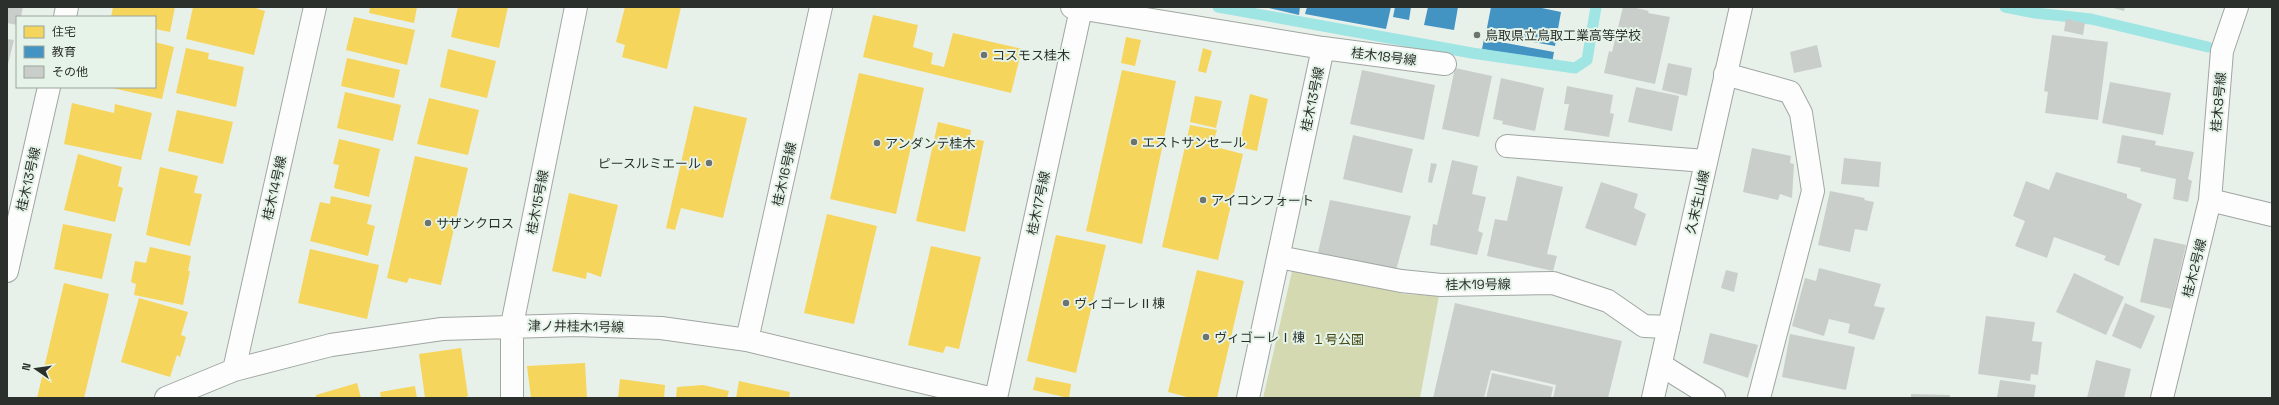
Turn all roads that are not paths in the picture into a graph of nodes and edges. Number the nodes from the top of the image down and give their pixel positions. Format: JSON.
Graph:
{"nodes":[{"id":1,"x":315,"y":7,"type":"edge"},
{"id":2,"x":576,"y":7,"type":"edge"},
{"id":3,"x":821,"y":7,"type":"edge"},
{"id":4,"x":1741,"y":7,"type":"edge"},
{"id":5,"x":2237,"y":7,"type":"edge"},
{"id":6,"x":1076,"y":8,"type":"edge"},
{"id":7,"x":1323,"y":48,"type":"junction"},
{"id":8,"x":1445,"y":64,"type":"dead end"},
{"id":9,"x":1726,"y":74,"type":"junction"},
{"id":10,"x":49,"y":88,"type":"edge"},
{"id":11,"x":1506,"y":146,"type":"dead end"},
{"id":12,"x":1706,"y":161,"type":"junction"},
{"id":13,"x":2210,"y":200,"type":"junction"},
{"id":14,"x":2272,"y":215,"type":"edge"},
{"id":15,"x":1279,"y":257,"type":"junction"},
{"id":16,"x":7,"y":271,"type":"edge"},
{"id":17,"x":512,"y":325,"type":"junction"},
{"id":18,"x":1669,"y":327,"type":"junction"},
{"id":19,"x":747,"y":340,"type":"junction"},
{"id":20,"x":1661,"y":365,"type":"junction"},
{"id":21,"x":234,"y":370,"type":"junction"},
{"id":22,"x":166,"y":398,"type":"edge"},
{"id":23,"x":512,"y":398,"type":"edge"},
{"id":24,"x":989,"y":398,"type":"edge"},
{"id":25,"x":996,"y":398,"type":"edge"},
{"id":26,"x":1248,"y":398,"type":"edge"},
{"id":27,"x":1653,"y":398,"type":"edge"},
{"id":28,"x":1714,"y":398,"type":"edge"},
{"id":29,"x":1759,"y":398,"type":"edge"},
{"id":30,"x":2162,"y":398,"type":"edge"}],
"edges":[{"from":1,"to":21,"type":"street","name":"桂木14号線"},
{"from":2,"to":17,"type":"street","name":"桂木15号線"},
{"from":3,"to":19,"type":"street","name":"桂木16号線"},
{"from":4,"to":9,"type":"street","name":"久末生山線"},
{"from":5,"to":13,"type":"street","name":"桂木8号線"},
{"from":6,"to":7,"type":"street","name":"桂木13号線"},
{"from":6,"to":25,"type":"street","name":"桂木17号線"},
{"from":7,"to":8,"type":"street","name":"桂木18号線"},
{"from":7,"to":15,"type":"street","name":"桂木13号線"},
{"from":9,"to":12,"type":"street","name":"久末生山線"},
{"from":9,"to":29,"type":"street"},
{"from":10,"to":16,"type":"street","name":"桂木13号線"},
{"from":11,"to":12,"type":"street"},
{"from":12,"to":18,"type":"street","name":"久末生山線"},
{"from":13,"to":14,"type":"street"},
{"from":13,"to":30,"type":"street","name":"桂木2号線"},
{"from":15,"to":18,"type":"street","name":"桂木19号線"},
{"from":15,"to":26,"type":"street","name":"桂木13号線"},
{"from":17,"to":19,"type":"street","name":"津ノ井桂木1号線"},
{"from":17,"to":21,"type":"street","name":"津ノ井桂木1号線"},
{"from":17,"to":23,"type":"street","name":"桂木15号線"},
{"from":18,"to":20,"type":"street","name":"久末生山線"},
{"from":19,"to":24,"type":"street","name":"津ノ井桂木1号線"},
{"from":20,"to":27,"type":"street","name":"久末生山線"},
{"from":20,"to":28,"type":"street"},
{"from":21,"to":22,"type":"street","name":"津ノ井桂木1号線"}]}
